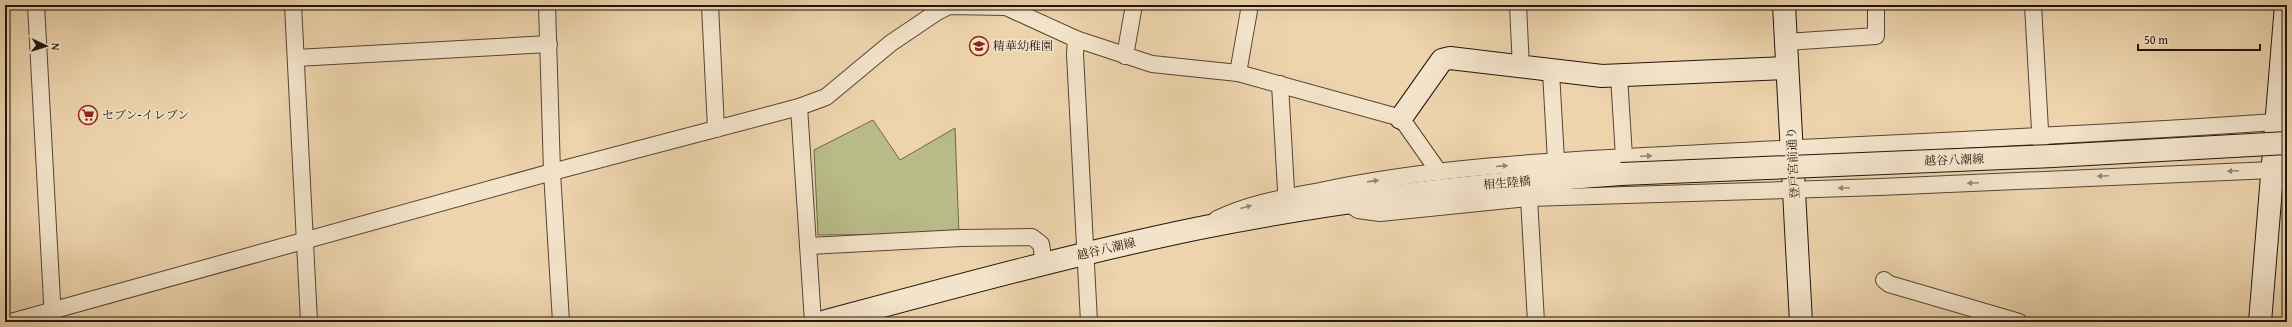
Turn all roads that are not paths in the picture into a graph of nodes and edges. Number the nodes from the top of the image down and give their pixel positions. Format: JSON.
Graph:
{"nodes":[{"id":1,"x":36,"y":5,"type":"edge"},
{"id":2,"x":293,"y":5,"type":"edge"},
{"id":3,"x":547,"y":5,"type":"edge"},
{"id":4,"x":710,"y":5,"type":"edge"},
{"id":5,"x":1134,"y":5,"type":"edge"},
{"id":6,"x":1250,"y":5,"type":"edge"},
{"id":7,"x":1518,"y":5,"type":"edge"},
{"id":8,"x":1784,"y":5,"type":"edge"},
{"id":9,"x":1876,"y":5,"type":"edge"},
{"id":10,"x":2033,"y":5,"type":"edge"},
{"id":11,"x":2286,"y":5,"type":"edge"},
{"id":12,"x":1006,"y":6,"type":"edge"},
{"id":13,"x":936,"y":8,"type":"edge"},
{"id":14,"x":1076,"y":38,"type":"junction"},
{"id":15,"x":1786,"y":42,"type":"junction"},
{"id":16,"x":549,"y":44,"type":"junction"},
{"id":17,"x":1125,"y":56,"type":"junction"},
{"id":18,"x":296,"y":58,"type":"junction"},
{"id":19,"x":1521,"y":68,"type":"junction"},
{"id":20,"x":1787,"y":68,"type":"junction"},
{"id":21,"x":1551,"y":72,"type":"junction"},
{"id":22,"x":1238,"y":73,"type":"junction"},
{"id":23,"x":1619,"y":76,"type":"junction"},
{"id":24,"x":1280,"y":84,"type":"junction"},
{"id":25,"x":799,"y":107,"type":"junction"},
{"id":26,"x":1401,"y":118,"type":"junction"},
{"id":27,"x":2276,"y":122,"type":"junction"},
{"id":28,"x":716,"y":129,"type":"junction"},
{"id":29,"x":2040,"y":137,"type":"junction"},
{"id":30,"x":2287,"y":143,"type":"edge"},
{"id":31,"x":1793,"y":148,"type":"junction"},
{"id":32,"x":1556,"y":161,"type":"junction"},
{"id":33,"x":1622,"y":166,"type":"junction"},
{"id":34,"x":2272,"y":170,"type":"junction"},
{"id":35,"x":552,"y":172,"type":"junction"},
{"id":36,"x":1439,"y":172,"type":"junction"},
{"id":37,"x":2042,"y":179,"type":"junction"},
{"id":38,"x":1795,"y":189,"type":"junction"},
{"id":39,"x":1394,"y":195,"type":"joint"},
{"id":40,"x":1529,"y":198,"type":"junction"},
{"id":41,"x":1346,"y":202,"type":"junction"},
{"id":42,"x":1287,"y":205,"type":"junction"},
{"id":43,"x":304,"y":241,"type":"junction"},
{"id":44,"x":809,"y":246,"type":"junction"},
{"id":45,"x":1085,"y":253,"type":"junction"},
{"id":46,"x":1044,"y":263,"type":"junction"},
{"id":47,"x":1884,"y":280,"type":"dead end"},
{"id":48,"x":53,"y":316,"type":"edge"},
{"id":49,"x":1995,"y":318,"type":"edge"},
{"id":50,"x":11,"y":322,"type":"edge"},
{"id":51,"x":309,"y":322,"type":"edge"},
{"id":52,"x":561,"y":322,"type":"edge"},
{"id":53,"x":813,"y":322,"type":"edge"},
{"id":54,"x":823,"y":322,"type":"edge"},
{"id":55,"x":1089,"y":322,"type":"edge"},
{"id":56,"x":1536,"y":322,"type":"edge"},
{"id":57,"x":1801,"y":322,"type":"edge"},
{"id":58,"x":2019,"y":322,"type":"edge"},
{"id":59,"x":2260,"y":322,"type":"edge"}],
"edges":[{"from":1,"to":48,"type":"street"},
{"from":2,"to":18,"type":"street"},
{"from":3,"to":16,"type":"street"},
{"from":4,"to":28,"type":"street"},
{"from":5,"to":17,"type":"street"},
{"from":6,"to":22,"type":"street"},
{"from":7,"to":19,"type":"street"},
{"from":8,"to":15,"type":"main road","name":"登戸宮前通り"},
{"from":9,"to":15,"type":"street"},
{"from":10,"to":29,"type":"street"},
{"from":11,"to":27,"type":"main road"},
{"from":12,"to":13,"type":"street"},
{"from":12,"to":14,"type":"street"},
{"from":13,"to":25,"type":"street"},
{"from":14,"to":17,"type":"street"},
{"from":14,"to":45,"type":"street"},
{"from":15,"to":20,"type":"main road","name":"登戸宮前通り"},
{"from":16,"to":18,"type":"street"},
{"from":16,"to":35,"type":"street"},
{"from":17,"to":22,"type":"street"},
{"from":18,"to":43,"type":"street"},
{"from":19,"to":21,"type":"main road"},
{"from":19,"to":26,"type":"main road"},
{"from":20,"to":23,"type":"main road"},
{"from":20,"to":31,"type":"main road","name":"登戸宮前通り"},
{"from":21,"to":23,"type":"main road"},
{"from":21,"to":32,"type":"street"},
{"from":22,"to":24,"type":"street"},
{"from":23,"to":33,"type":"street"},
{"from":24,"to":26,"type":"street"},
{"from":24,"to":42,"type":"street"},
{"from":25,"to":28,"type":"street"},
{"from":25,"to":44,"type":"street"},
{"from":26,"to":36,"type":"street"},
{"from":27,"to":29,"type":"street"},
{"from":27,"to":34,"type":"main road"},
{"from":28,"to":35,"type":"street"},
{"from":29,"to":31,"type":"street"},
{"from":29,"to":37,"type":"street"},
{"from":30,"to":33,"type":"main road","name":"越谷八潮線","bridge":true},
{"from":33,"to":31,"type":"street","one_way":true},
{"from":31,"to":38,"type":"main road","name":"登戸宮前通り"},
{"from":32,"to":33,"type":"street"},
{"from":36,"to":32,"type":"street","one_way":true},
{"from":33,"to":39,"type":"main road","name":"相生陸橋"},
{"from":34,"to":37,"type":"street","one_way":true},
{"from":34,"to":59,"type":"main road"},
{"from":35,"to":43,"type":"street"},
{"from":35,"to":52,"type":"street"},
{"from":42,"to":36,"type":"street","one_way":true},
{"from":37,"to":38,"type":"street","one_way":true},
{"from":38,"to":40,"type":"street"},
{"from":38,"to":57,"type":"main road","name":"登戸宮前通り"},
{"from":39,"to":41,"type":"main road","name":"越谷八潮線"},
{"from":40,"to":41,"type":"street"},
{"from":40,"to":56,"type":"street"},
{"from":41,"to":42,"type":"main road","name":"越谷八潮線"},
{"from":42,"to":45,"type":"main road","name":"越谷八潮線"},
{"from":43,"to":48,"type":"street"},
{"from":43,"to":51,"type":"street"},
{"from":44,"to":46,"type":"street"},
{"from":44,"to":53,"type":"street"},
{"from":45,"to":46,"type":"main road","name":"越谷八潮線"},
{"from":45,"to":55,"type":"street"},
{"from":46,"to":54,"type":"main road","name":"越谷八潮線"},
{"from":47,"to":49,"type":"street"},
{"from":48,"to":50,"type":"street"},
{"from":49,"to":58,"type":"street"}]}
